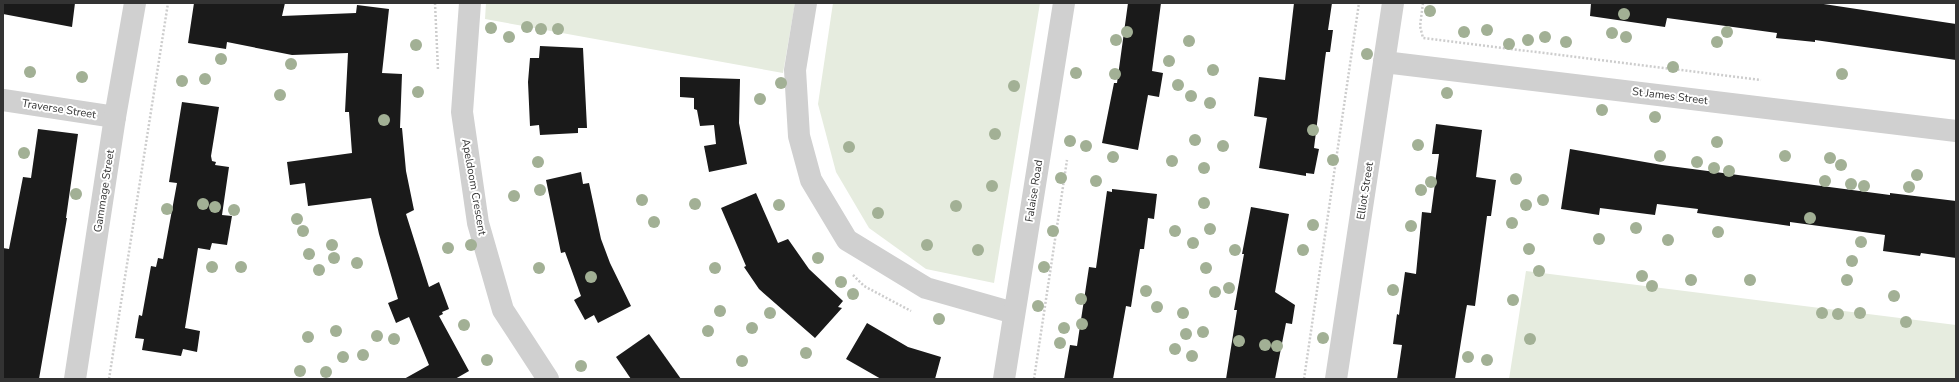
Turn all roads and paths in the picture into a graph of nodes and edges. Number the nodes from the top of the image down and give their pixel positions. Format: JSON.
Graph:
{"nodes":[{"id":1,"x":135,"y":3,"type":"edge"},
{"id":2,"x":168,"y":3,"type":"edge"},
{"id":3,"x":470,"y":3,"type":"edge"},
{"id":4,"x":806,"y":3,"type":"edge"},
{"id":5,"x":1064,"y":3,"type":"edge"},
{"id":6,"x":1359,"y":3,"type":"edge"},
{"id":7,"x":1393,"y":3,"type":"edge"},
{"id":8,"x":1423,"y":3,"type":"edge"},
{"id":9,"x":1384,"y":62,"type":"junction"},
{"id":10,"x":1768,"y":81,"type":"dead end"},
{"id":11,"x":3,"y":100,"type":"edge"},
{"id":12,"x":115,"y":117,"type":"junction"},
{"id":13,"x":1956,"y":131,"type":"edge"},
{"id":14,"x":1068,"y":152,"type":"dead end"},
{"id":15,"x":1014,"y":313,"type":"junction"},
{"id":16,"x":75,"y":379,"type":"edge"},
{"id":17,"x":109,"y":379,"type":"edge"},
{"id":18,"x":548,"y":379,"type":"edge"},
{"id":19,"x":1004,"y":379,"type":"edge"},
{"id":20,"x":1034,"y":379,"type":"edge"},
{"id":21,"x":1304,"y":379,"type":"edge"},
{"id":22,"x":1336,"y":379,"type":"edge"}],
"edges":[{"from":1,"to":12,"type":"street","name":"Gammage Street"},
{"from":2,"to":17,"type":"path"},
{"from":3,"to":18,"type":"street","name":"Apeldoom Crescent"},
{"from":4,"to":15,"type":"street"},
{"from":5,"to":15,"type":"street","name":"Falaise Road"},
{"from":6,"to":21,"type":"path"},
{"from":7,"to":9,"type":"street","name":"Elliot Street"},
{"from":8,"to":10,"type":"path"},
{"from":9,"to":13,"type":"street","name":"St James Street"},
{"from":9,"to":22,"type":"street","name":"Elliot Street"},
{"from":11,"to":12,"type":"street","name":"Traverse Street"},
{"from":12,"to":16,"type":"street","name":"Gammage Street"},
{"from":14,"to":20,"type":"path"},
{"from":15,"to":19,"type":"street","name":"Falaise Road"}]}
